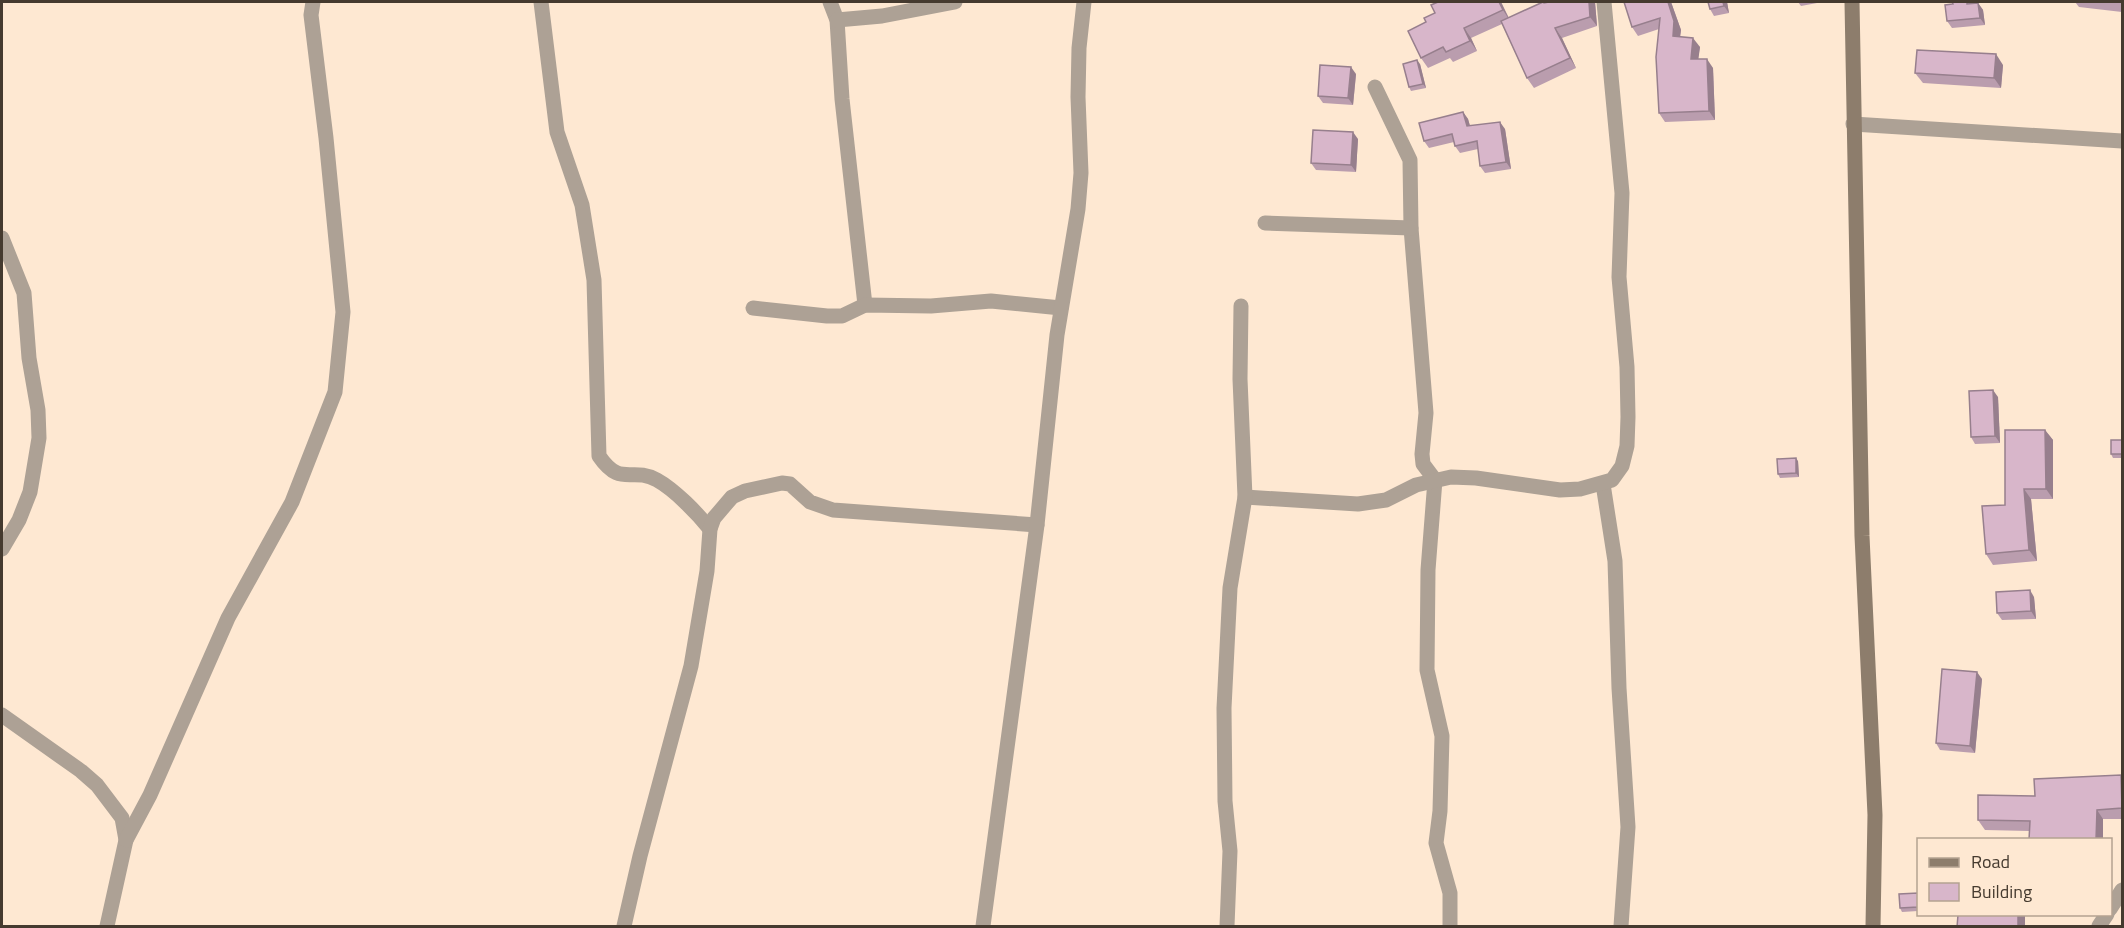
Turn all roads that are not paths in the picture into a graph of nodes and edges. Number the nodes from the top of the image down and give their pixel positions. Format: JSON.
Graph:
{"nodes":[{"id":1,"x":313,"y":2,"type":"edge"},
{"id":2,"x":541,"y":2,"type":"edge"},
{"id":3,"x":830,"y":2,"type":"edge"},
{"id":4,"x":955,"y":2,"type":"edge"},
{"id":5,"x":1084,"y":2,"type":"edge"},
{"id":6,"x":1604,"y":2,"type":"edge"},
{"id":7,"x":1852,"y":2,"type":"edge"},
{"id":8,"x":837,"y":20,"type":"junction"},
{"id":9,"x":1375,"y":87,"type":"dead end"},
{"id":10,"x":1853,"y":124,"type":"junction"},
{"id":11,"x":2122,"y":141,"type":"edge"},
{"id":12,"x":1265,"y":223,"type":"dead end"},
{"id":13,"x":1411,"y":228,"type":"junction"},
{"id":14,"x":2,"y":238,"type":"edge"},
{"id":15,"x":865,"y":305,"type":"junction"},
{"id":16,"x":1242,"y":306,"type":"dead end"},
{"id":17,"x":753,"y":308,"type":"dead end"},
{"id":18,"x":1061,"y":308,"type":"junction"},
{"id":19,"x":1435,"y":480,"type":"junction"},
{"id":20,"x":1603,"y":484,"type":"junction"},
{"id":21,"x":1245,"y":497,"type":"junction"},
{"id":22,"x":1037,"y":525,"type":"junction"},
{"id":23,"x":710,"y":529,"type":"junction"},
{"id":24,"x":2,"y":549,"type":"edge"},
{"id":25,"x":2,"y":715,"type":"edge"},
{"id":26,"x":126,"y":840,"type":"junction"},
{"id":27,"x":2122,"y":890,"type":"edge"},
{"id":28,"x":2112,"y":906,"type":"edge"},
{"id":29,"x":107,"y":927,"type":"edge"},
{"id":30,"x":624,"y":927,"type":"edge"},
{"id":31,"x":983,"y":927,"type":"edge"},
{"id":32,"x":1227,"y":927,"type":"edge"},
{"id":33,"x":1450,"y":927,"type":"edge"},
{"id":34,"x":1621,"y":927,"type":"edge"},
{"id":35,"x":1873,"y":927,"type":"edge"}],
"edges":[{"from":1,"to":26,"type":"street"},
{"from":2,"to":23,"type":"street"},
{"from":3,"to":8,"type":"street"},
{"from":4,"to":8,"type":"street"},
{"from":5,"to":18,"type":"street"},
{"from":6,"to":20,"type":"street"},
{"from":7,"to":10,"type":"main road"},
{"from":8,"to":15,"type":"street"},
{"from":9,"to":13,"type":"street"},
{"from":10,"to":11,"type":"street"},
{"from":10,"to":35,"type":"main road"},
{"from":12,"to":13,"type":"street"},
{"from":13,"to":19,"type":"street"},
{"from":14,"to":24,"type":"street"},
{"from":15,"to":17,"type":"street"},
{"from":15,"to":18,"type":"street"},
{"from":16,"to":21,"type":"street"},
{"from":18,"to":22,"type":"street"},
{"from":19,"to":20,"type":"street"},
{"from":19,"to":21,"type":"street"},
{"from":19,"to":33,"type":"street"},
{"from":20,"to":34,"type":"street"},
{"from":21,"to":32,"type":"street"},
{"from":22,"to":23,"type":"street"},
{"from":22,"to":31,"type":"street"},
{"from":23,"to":30,"type":"street"},
{"from":25,"to":26,"type":"street"},
{"from":26,"to":29,"type":"street"},
{"from":27,"to":28,"type":"street"}]}
